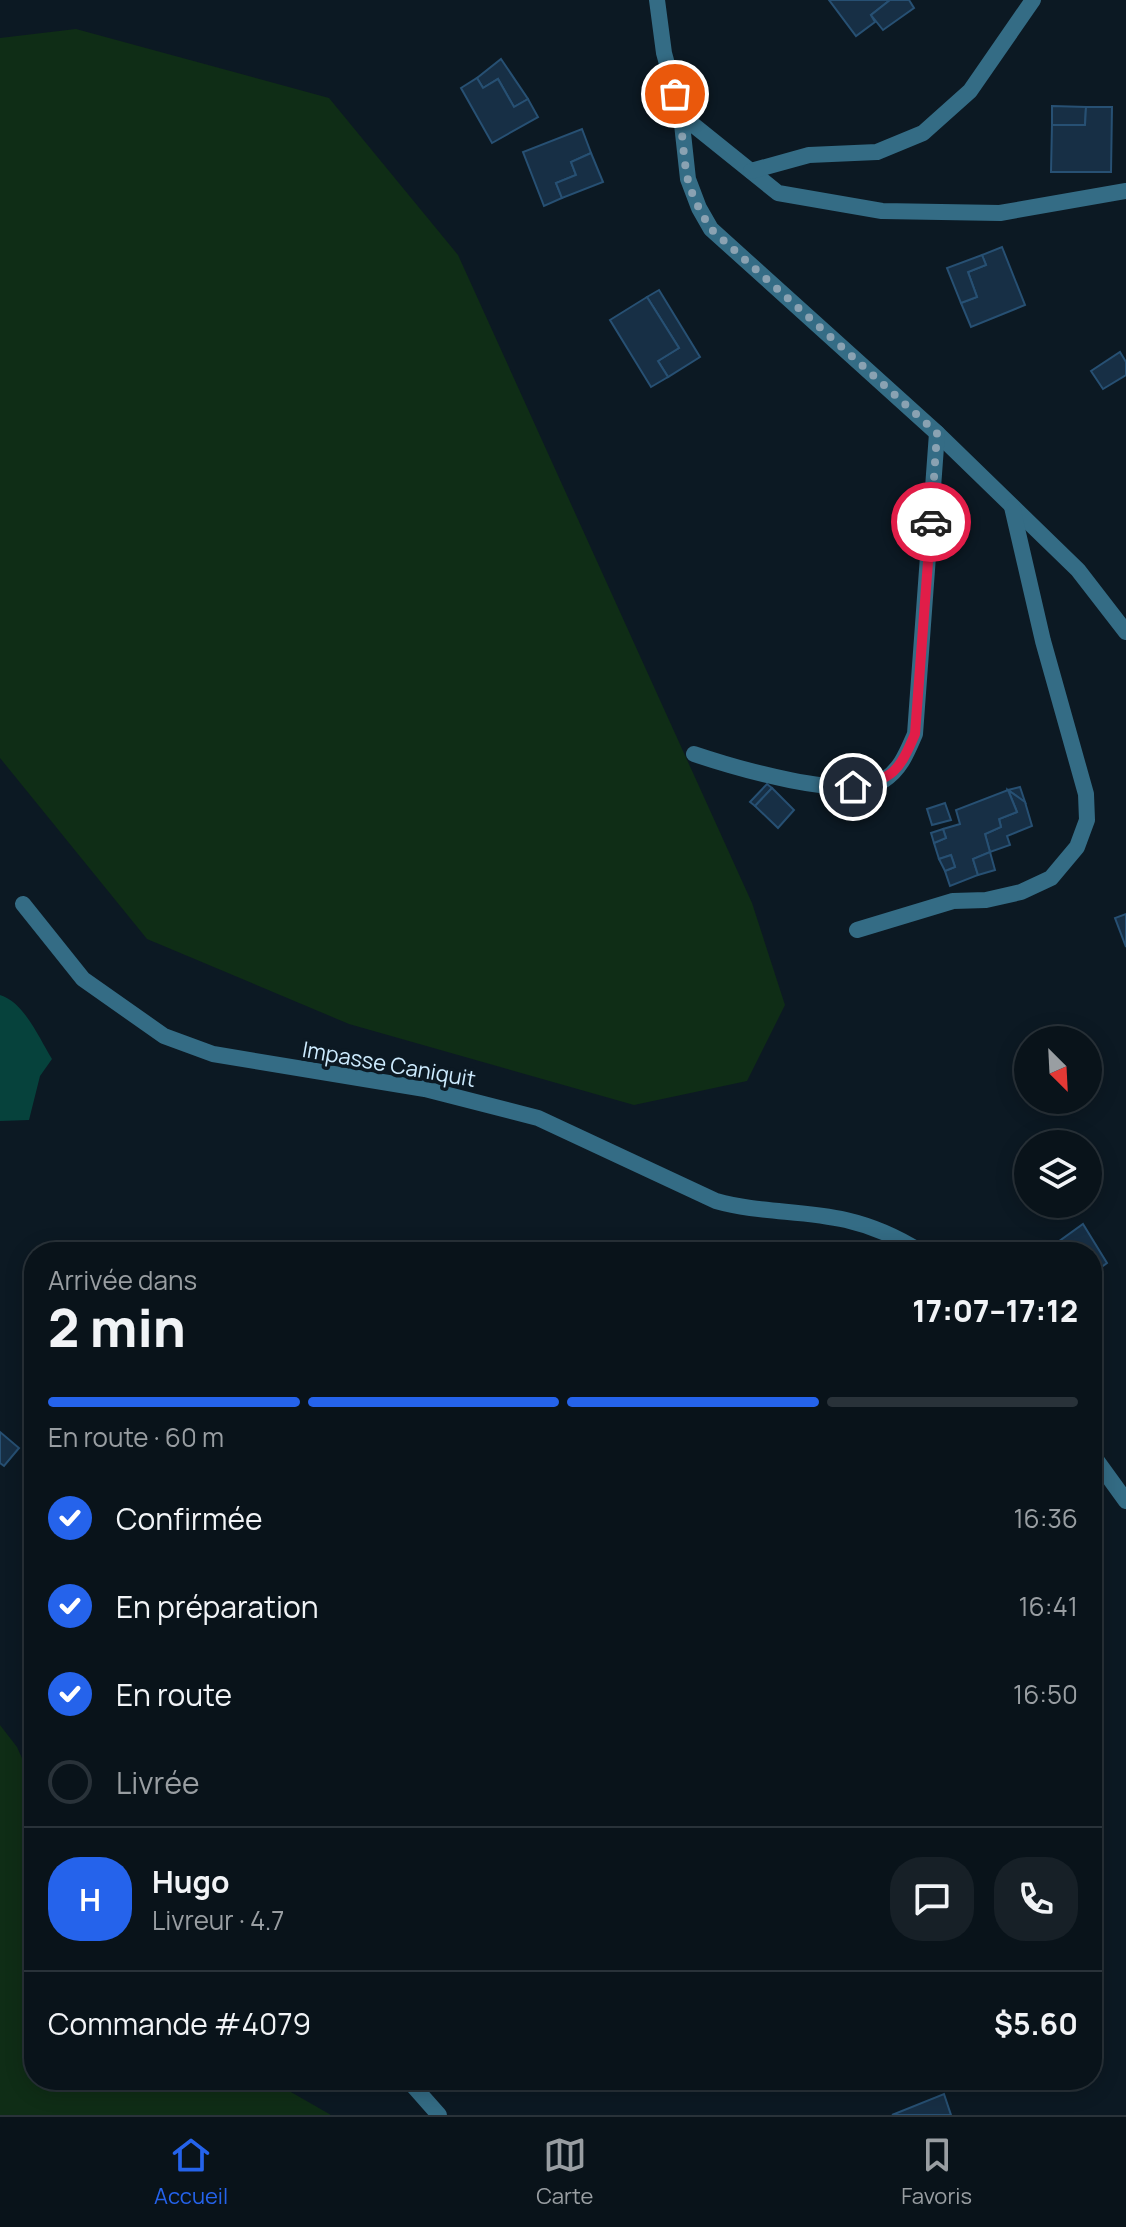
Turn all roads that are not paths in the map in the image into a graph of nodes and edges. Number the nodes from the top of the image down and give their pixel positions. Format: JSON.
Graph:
{"nodes":[{"id":1,"x":657,"y":0,"type":"edge"},
{"id":2,"x":1033,"y":0,"type":"edge"},
{"id":3,"x":681,"y":115,"type":"junction"},
{"id":4,"x":751,"y":171,"type":"junction"},
{"id":5,"x":1126,"y":191,"type":"edge"},
{"id":6,"x":937,"y":433,"type":"junction"},
{"id":7,"x":1012,"y":505,"type":"junction"},
{"id":8,"x":1126,"y":632,"type":"edge"},
{"id":9,"x":694,"y":754,"type":"dead end"},
{"id":10,"x":23,"y":904,"type":"dead end"},
{"id":11,"x":857,"y":930,"type":"dead end"},
{"id":12,"x":901,"y":1242,"type":"edge"},
{"id":13,"x":1102,"y":1469,"type":"edge"},
{"id":14,"x":1126,"y":1471,"type":"edge"},
{"id":15,"x":1109,"y":1479,"type":"junction"},
{"id":16,"x":1126,"y":1501,"type":"edge"},
{"id":17,"x":417,"y":2090,"type":"edge"},
{"id":18,"x":439,"y":2115,"type":"edge"}],
"edges":[{"from":1,"to":3,"type":"street"},
{"from":2,"to":4,"type":"street"},
{"from":3,"to":4,"type":"street"},
{"from":3,"to":6,"type":"street"},
{"from":4,"to":5,"type":"street"},
{"from":6,"to":7,"type":"street"},
{"from":6,"to":9,"type":"street"},
{"from":7,"to":8,"type":"street"},
{"from":7,"to":11,"type":"street"},
{"from":10,"to":12,"type":"street","name":"Impasse Caniquit"},
{"from":13,"to":15,"type":"street"},
{"from":14,"to":15,"type":"street"},
{"from":15,"to":16,"type":"street"},
{"from":17,"to":18,"type":"street"}]}
